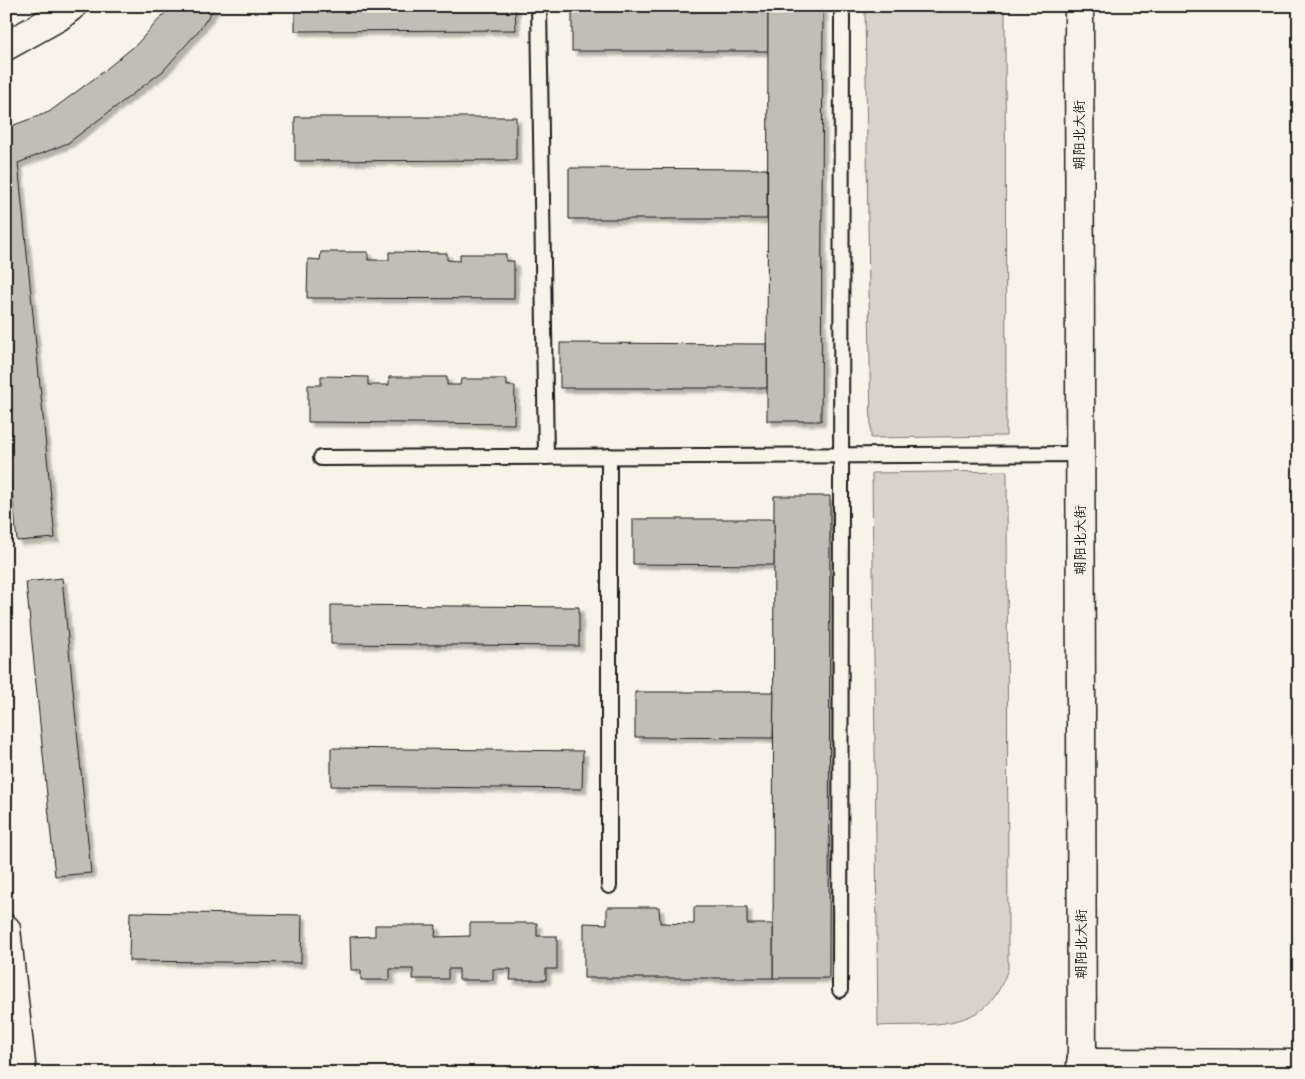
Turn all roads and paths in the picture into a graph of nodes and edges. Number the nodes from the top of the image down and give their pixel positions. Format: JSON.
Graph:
{"nodes":[{"id":1,"x":72,"y":6,"type":"edge"},
{"id":2,"x":539,"y":6,"type":"edge"},
{"id":3,"x":842,"y":6,"type":"edge"},
{"id":4,"x":1079,"y":6,"type":"edge"},
{"id":5,"x":6,"y":46,"type":"edge"},
{"id":6,"x":1080,"y":454,"type":"junction"},
{"id":7,"x":841,"y":455,"type":"junction"},
{"id":8,"x":609,"y":456,"type":"junction"},
{"id":9,"x":546,"y":457,"type":"junction"},
{"id":10,"x":321,"y":458,"type":"dead end"},
{"id":11,"x":609,"y":886,"type":"dead end"},
{"id":12,"x":6,"y":930,"type":"edge"},
{"id":13,"x":840,"y":990,"type":"dead end"},
{"id":14,"x":1299,"y":1064,"type":"edge"},
{"id":15,"x":1082,"y":1068,"type":"edge"},
{"id":16,"x":22,"y":1073,"type":"edge"}],
"edges":[{"from":1,"to":5,"type":"main road"},
{"from":2,"to":9,"type":"lane"},
{"from":3,"to":7,"type":"lane"},
{"from":4,"to":6,"type":"main road","name":"朝阳北大街"},
{"from":6,"to":7,"type":"lane"},
{"from":6,"to":15,"type":"main road","name":"朝阳北大街"},
{"from":7,"to":8,"type":"lane"},
{"from":7,"to":13,"type":"lane"},
{"from":8,"to":9,"type":"lane"},
{"from":8,"to":11,"type":"lane"},
{"from":9,"to":10,"type":"lane"},
{"from":12,"to":16,"type":"main road"},
{"from":14,"to":15,"type":"main road"}]}
